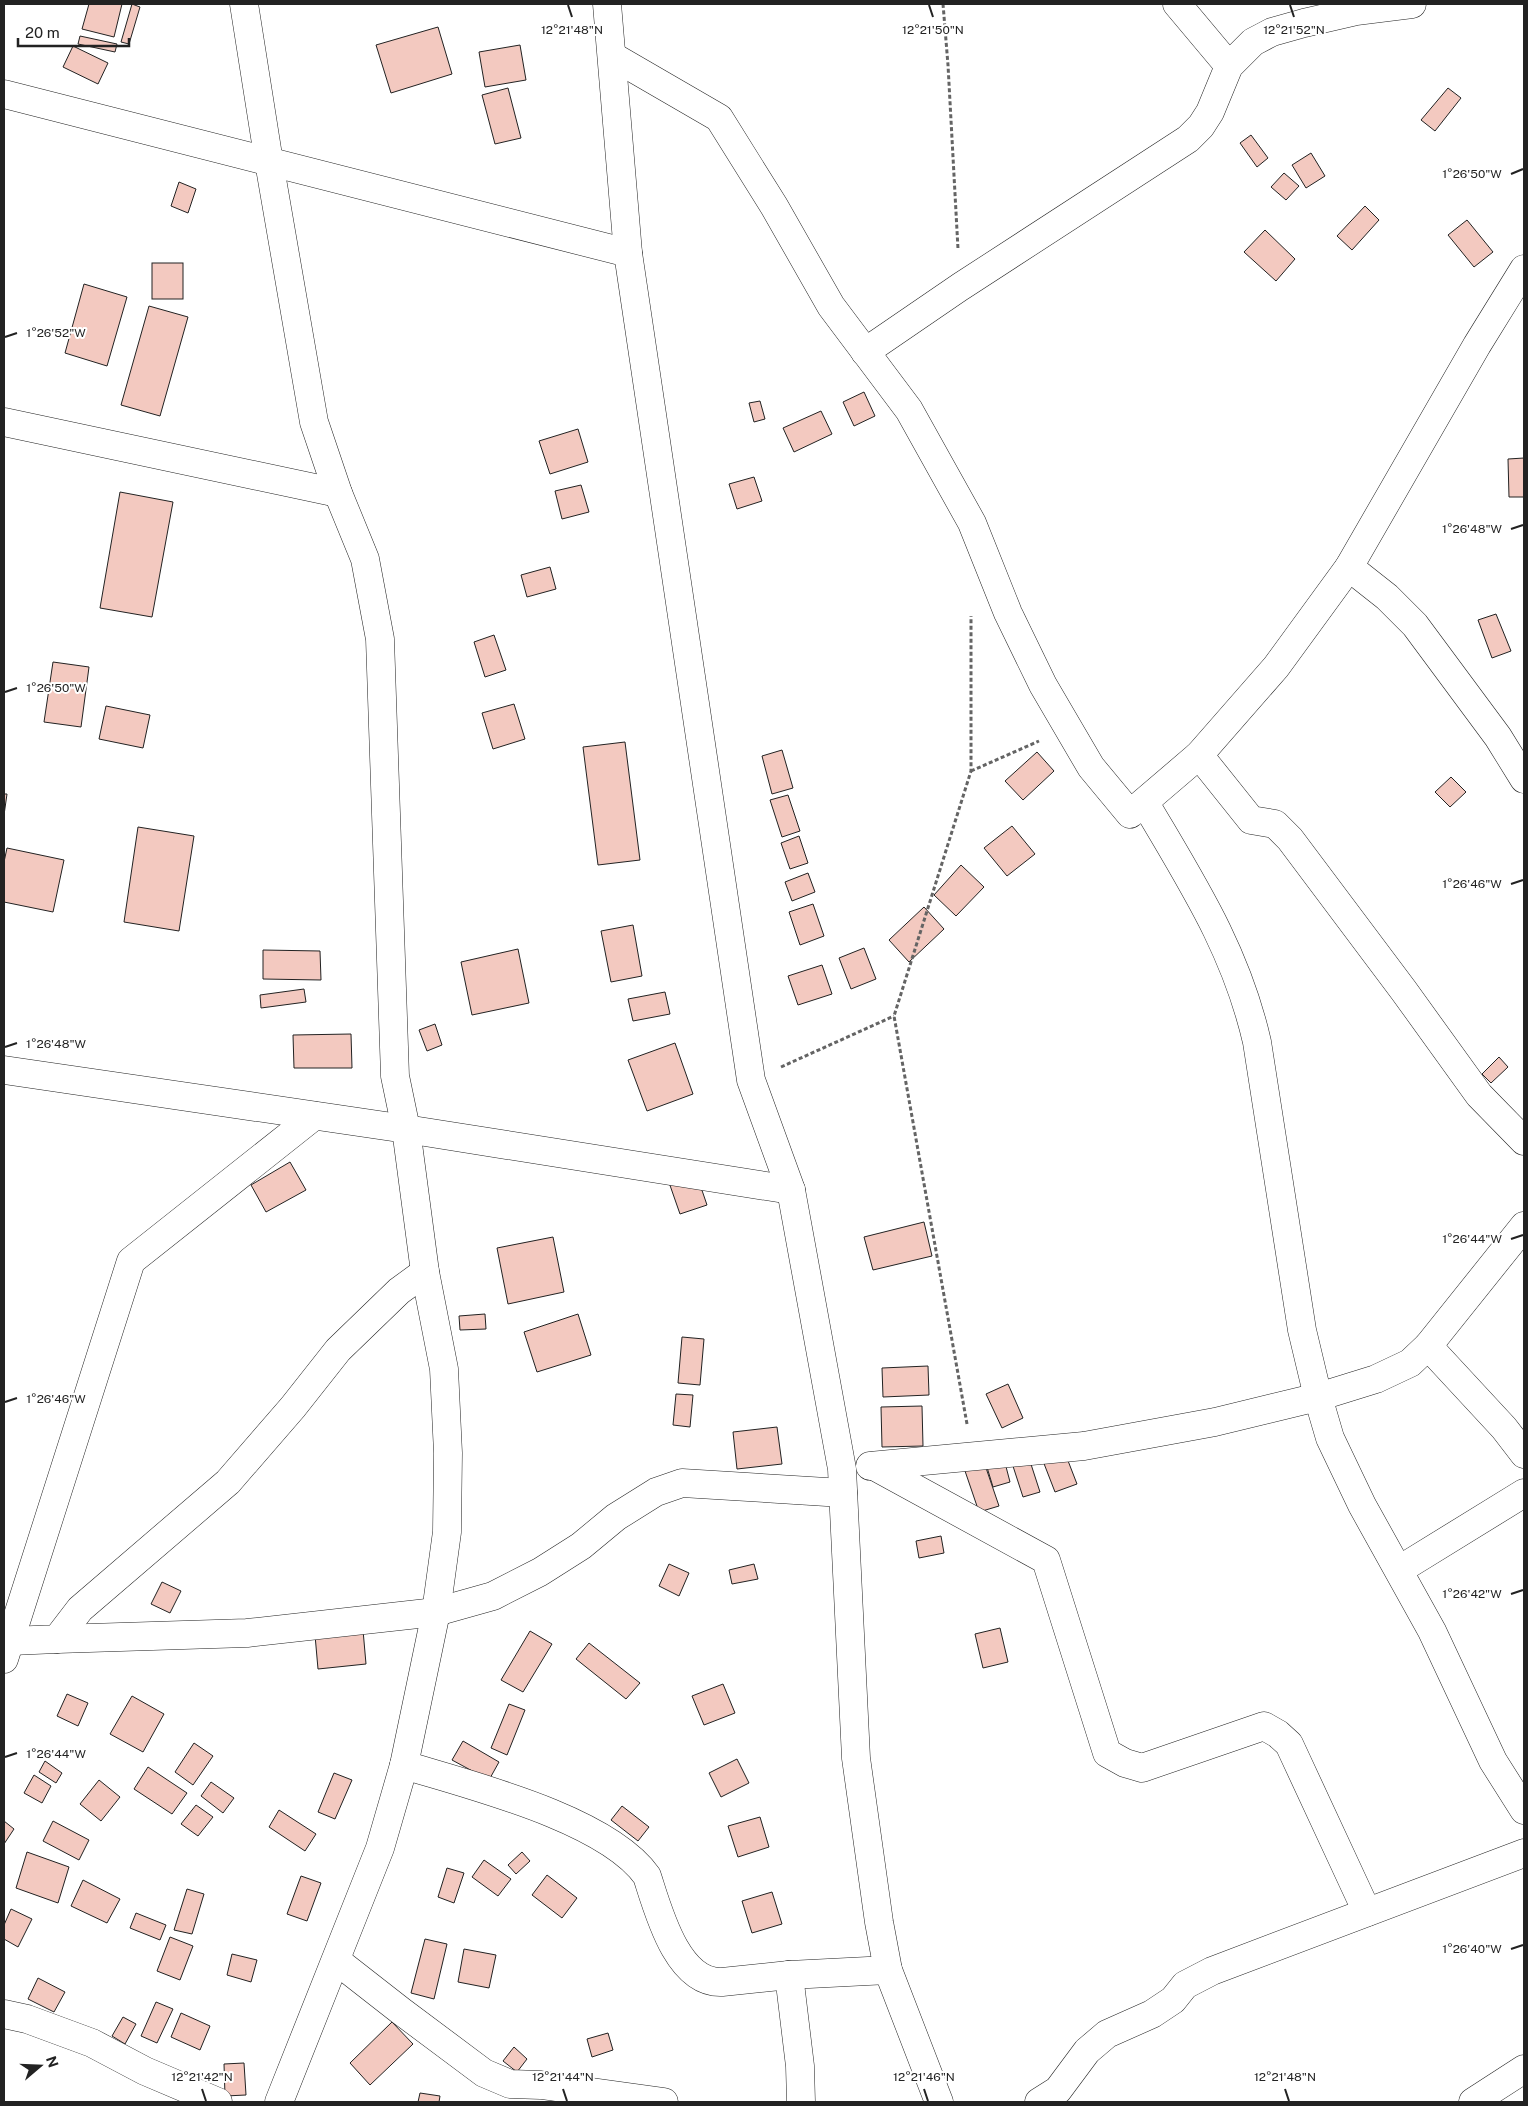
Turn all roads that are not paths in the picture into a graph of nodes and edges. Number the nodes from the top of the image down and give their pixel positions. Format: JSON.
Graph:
{"nodes":[{"id":1,"x":244,"y":4,"type":"edge"},
{"id":2,"x":1177,"y":4,"type":"edge"},
{"id":3,"x":1412,"y":4,"type":"edge"},
{"id":4,"x":612,"y":7,"type":"edge"},
{"id":5,"x":612,"y":56,"type":"junction"},
{"id":6,"x":1229,"y":66,"type":"junction"},
{"id":7,"x":4,"y":94,"type":"edge"},
{"id":8,"x":268,"y":162,"type":"junction"},
{"id":9,"x":628,"y":253,"type":"junction"},
{"id":10,"x":1524,"y":269,"type":"edge"},
{"id":11,"x":865,"y":352,"type":"junction"},
{"id":12,"x":4,"y":422,"type":"edge"},
{"id":13,"x":338,"y":493,"type":"junction"},
{"id":14,"x":1349,"y":567,"type":"junction"},
{"id":15,"x":1199,"y":755,"type":"junction"},
{"id":16,"x":1524,"y":779,"type":"edge"},
{"id":17,"x":1145,"y":803,"type":"junction"},
{"id":18,"x":4,"y":1070,"type":"edge"},
{"id":19,"x":314,"y":1116,"type":"junction"},
{"id":20,"x":406,"y":1129,"type":"junction"},
{"id":21,"x":1524,"y":1141,"type":"edge"},
{"id":22,"x":792,"y":1190,"type":"junction"},
{"id":23,"x":1524,"y":1226,"type":"edge"},
{"id":24,"x":425,"y":1272,"type":"junction"},
{"id":25,"x":1428,"y":1346,"type":"junction"},
{"id":26,"x":1318,"y":1397,"type":"junction"},
{"id":27,"x":1514,"y":1425,"type":"edge"},
{"id":28,"x":1524,"y":1454,"type":"edge"},
{"id":29,"x":874,"y":1466,"type":"junction"},
{"id":30,"x":843,"y":1481,"type":"junction"},
{"id":31,"x":1524,"y":1493,"type":"edge"},
{"id":32,"x":1399,"y":1570,"type":"junction"},
{"id":33,"x":436,"y":1612,"type":"junction"},
{"id":34,"x":57,"y":1639,"type":"junction"},
{"id":35,"x":6,"y":1646,"type":"edge"},
{"id":36,"x":404,"y":1765,"type":"junction"},
{"id":37,"x":1524,"y":1810,"type":"edge"},
{"id":38,"x":1524,"y":1852,"type":"edge"},
{"id":39,"x":1366,"y":1912,"type":"junction"},
{"id":40,"x":336,"y":1961,"type":"junction"},
{"id":41,"x":888,"y":1970,"type":"junction"},
{"id":42,"x":789,"y":1975,"type":"junction"},
{"id":43,"x":4,"y":2014,"type":"edge"},
{"id":44,"x":1524,"y":2069,"type":"edge"},
{"id":45,"x":218,"y":2102,"type":"edge"},
{"id":46,"x":279,"y":2102,"type":"edge"},
{"id":47,"x":664,"y":2102,"type":"edge"},
{"id":48,"x":802,"y":2102,"type":"edge"},
{"id":49,"x":940,"y":2102,"type":"edge"},
{"id":50,"x":1039,"y":2102,"type":"edge"},
{"id":51,"x":1473,"y":2102,"type":"edge"}],
"edges":[{"from":1,"to":8,"type":"street"},
{"from":2,"to":6,"type":"street"},
{"from":3,"to":6,"type":"street"},
{"from":4,"to":5,"type":"street"},
{"from":5,"to":9,"type":"street"},
{"from":5,"to":11,"type":"street"},
{"from":6,"to":11,"type":"street"},
{"from":7,"to":8,"type":"street"},
{"from":8,"to":9,"type":"street"},
{"from":8,"to":13,"type":"street"},
{"from":9,"to":22,"type":"street"},
{"from":10,"to":14,"type":"street"},
{"from":11,"to":17,"type":"street"},
{"from":12,"to":13,"type":"street"},
{"from":13,"to":20,"type":"street"},
{"from":14,"to":15,"type":"street"},
{"from":14,"to":16,"type":"street"},
{"from":15,"to":17,"type":"street"},
{"from":15,"to":21,"type":"street"},
{"from":17,"to":26,"type":"street"},
{"from":18,"to":19,"type":"street"},
{"from":19,"to":20,"type":"street"},
{"from":19,"to":35,"type":"street"},
{"from":20,"to":22,"type":"street"},
{"from":20,"to":24,"type":"street"},
{"from":22,"to":30,"type":"street"},
{"from":23,"to":25,"type":"street"},
{"from":24,"to":33,"type":"street"},
{"from":24,"to":34,"type":"street"},
{"from":25,"to":26,"type":"street"},
{"from":25,"to":27,"type":"street"},
{"from":26,"to":29,"type":"street"},
{"from":26,"to":32,"type":"street"},
{"from":27,"to":28,"type":"street"},
{"from":29,"to":30,"type":"street"},
{"from":29,"to":39,"type":"street"},
{"from":30,"to":33,"type":"street"},
{"from":30,"to":41,"type":"street"},
{"from":31,"to":32,"type":"street"},
{"from":32,"to":37,"type":"street"},
{"from":33,"to":34,"type":"street"},
{"from":33,"to":36,"type":"street"},
{"from":34,"to":35,"type":"street"},
{"from":36,"to":40,"type":"street"},
{"from":36,"to":42,"type":"street"},
{"from":38,"to":39,"type":"street"},
{"from":39,"to":50,"type":"street"},
{"from":40,"to":46,"type":"street"},
{"from":40,"to":47,"type":"street"},
{"from":41,"to":42,"type":"street"},
{"from":41,"to":49,"type":"street"},
{"from":42,"to":48,"type":"street"},
{"from":43,"to":45,"type":"street"},
{"from":44,"to":51,"type":"street"}]}
